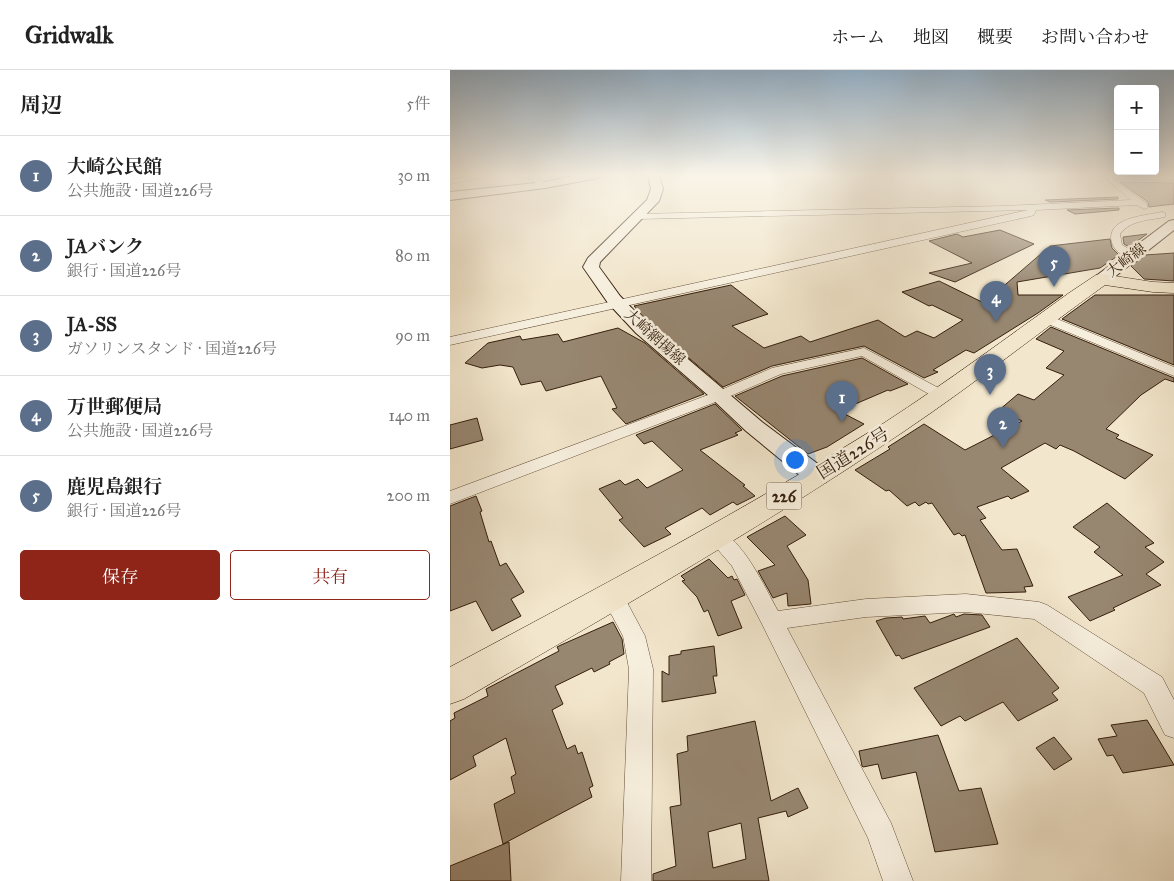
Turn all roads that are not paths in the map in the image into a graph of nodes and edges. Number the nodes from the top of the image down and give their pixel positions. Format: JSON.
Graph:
{"nodes":[{"id":1,"x":642,"y":213,"type":"edge"},
{"id":2,"x":777,"y":213,"type":"edge"},
{"id":3,"x":1031,"y":213,"type":"edge"},
{"id":4,"x":1158,"y":213,"type":"edge"},
{"id":5,"x":1162,"y":215,"type":"junction"},
{"id":6,"x":639,"y":216,"type":"junction"},
{"id":7,"x":1174,"y":217,"type":"edge"},
{"id":8,"x":1174,"y":224,"type":"edge"},
{"id":9,"x":1132,"y":255,"type":"junction"},
{"id":10,"x":1102,"y":278,"type":"junction"},
{"id":11,"x":1174,"y":288,"type":"edge"},
{"id":12,"x":618,"y":304,"type":"junction"},
{"id":13,"x":1045,"y":318,"type":"junction"},
{"id":14,"x":450,"y":341,"type":"edge"},
{"id":15,"x":1174,"y":372,"type":"edge"},
{"id":16,"x":721,"y":395,"type":"junction"},
{"id":17,"x":941,"y":395,"type":"junction"},
{"id":18,"x":817,"y":476,"type":"junction"},
{"id":19,"x":450,"y":498,"type":"edge"},
{"id":20,"x":717,"y":537,"type":"junction"},
{"id":21,"x":612,"y":596,"type":"junction"},
{"id":22,"x":772,"y":621,"type":"junction"},
{"id":23,"x":450,"y":687,"type":"edge"},
{"id":24,"x":1174,"y":726,"type":"edge"},
{"id":25,"x":636,"y":881,"type":"edge"},
{"id":26,"x":898,"y":881,"type":"edge"}],
"edges":[{"from":1,"to":6,"type":"street","name":"大崎網揚線"},
{"from":2,"to":6,"type":"street"},
{"from":3,"to":12,"type":"street"},
{"from":4,"to":5,"type":"street"},
{"from":5,"to":7,"type":"street"},
{"from":5,"to":9,"type":"street"},
{"from":6,"to":12,"type":"street","name":"大崎網揚線"},
{"from":8,"to":9,"type":"street","name":"大崎線"},
{"from":9,"to":10,"type":"street","name":"大崎線"},
{"from":10,"to":11,"type":"highway"},
{"from":10,"to":13,"type":"highway","name":"国道226号","number":"226"},
{"from":12,"to":14,"type":"street"},
{"from":12,"to":16,"type":"street","name":"大崎網揚線"},
{"from":13,"to":15,"type":"street"},
{"from":13,"to":17,"type":"highway","name":"国道226号","number":"226"},
{"from":16,"to":17,"type":"street"},
{"from":16,"to":18,"type":"street","name":"大崎網揚線"},
{"from":16,"to":19,"type":"street"},
{"from":17,"to":18,"type":"highway","name":"国道226号","number":"226"},
{"from":18,"to":20,"type":"highway","name":"国道226号","number":"226"},
{"from":20,"to":21,"type":"highway","name":"国道226号","number":"226"},
{"from":20,"to":22,"type":"street"},
{"from":21,"to":23,"type":"highway","name":"国道226号","number":"226"},
{"from":21,"to":25,"type":"street"},
{"from":22,"to":24,"type":"street"},
{"from":22,"to":26,"type":"street"}]}
